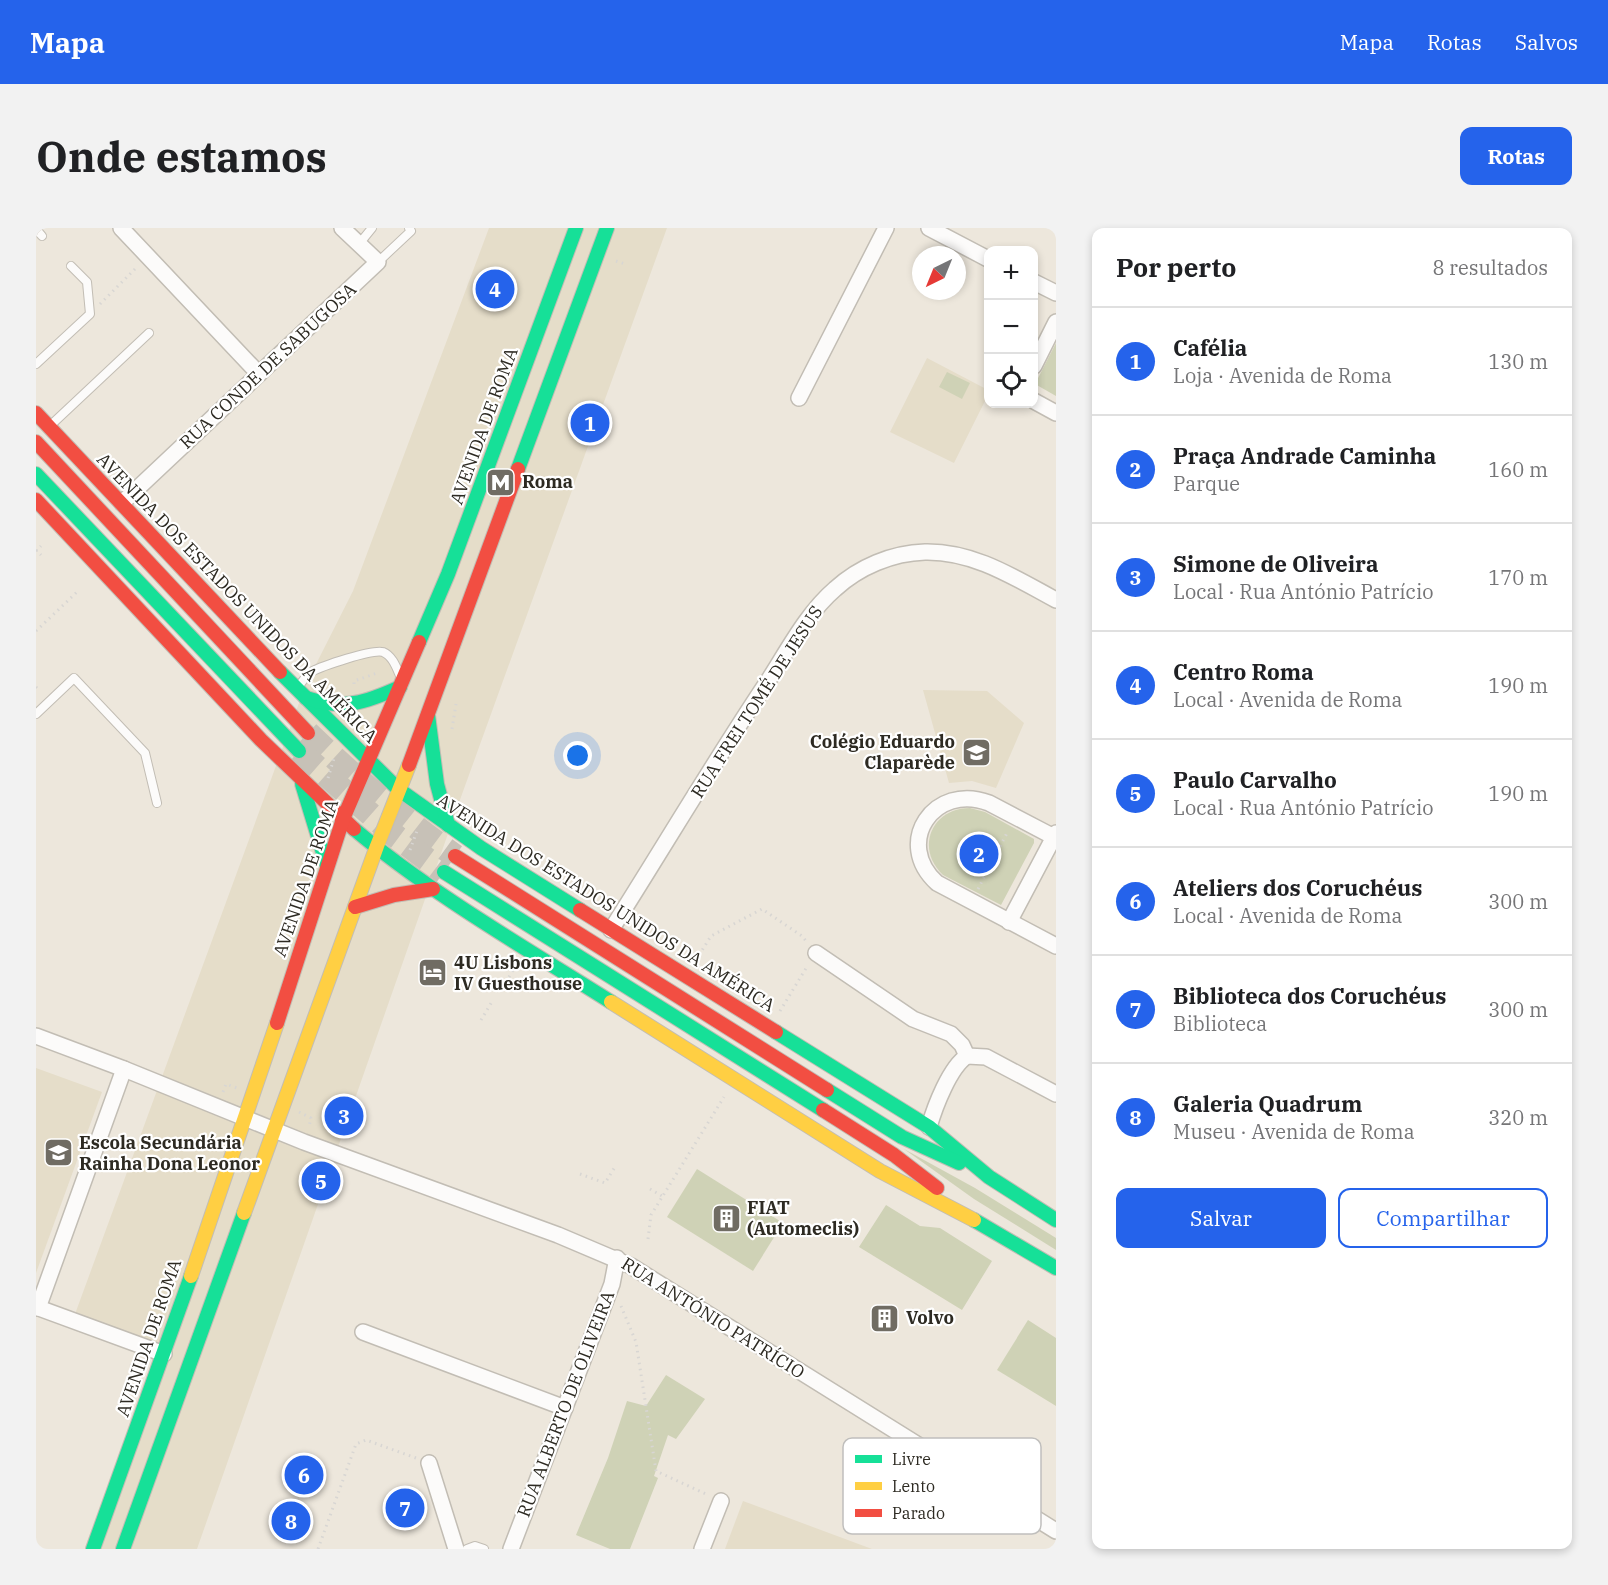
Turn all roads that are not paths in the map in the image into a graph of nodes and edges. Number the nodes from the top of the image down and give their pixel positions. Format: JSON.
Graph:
{"nodes":[{"id":1,"x":121,"y":228,"type":"edge"},
{"id":2,"x":342,"y":228,"type":"edge"},
{"id":3,"x":372,"y":228,"type":"edge"},
{"id":4,"x":409,"y":228,"type":"edge"},
{"id":5,"x":576,"y":228,"type":"edge"},
{"id":6,"x":607,"y":228,"type":"edge"},
{"id":7,"x":886,"y":228,"type":"edge"},
{"id":8,"x":929,"y":228,"type":"edge"},
{"id":9,"x":36,"y":229,"type":"edge"},
{"id":10,"x":42,"y":236,"type":"dead end"},
{"id":11,"x":359,"y":244,"type":"junction"},
{"id":12,"x":984,"y":257,"type":"edge"},
{"id":13,"x":378,"y":262,"type":"junction"},
{"id":14,"x":71,"y":266,"type":"dead end"},
{"id":15,"x":1038,"y":284,"type":"edge"},
{"id":16,"x":1056,"y":293,"type":"edge"},
{"id":17,"x":1056,"y":323,"type":"edge"},
{"id":18,"x":149,"y":333,"type":"dead end"},
{"id":19,"x":1038,"y":358,"type":"edge"},
{"id":20,"x":36,"y":364,"type":"edge"},
{"id":21,"x":259,"y":374,"type":"junction"},
{"id":22,"x":799,"y":398,"type":"dead end"},
{"id":23,"x":1038,"y":403,"type":"edge"},
{"id":24,"x":36,"y":413,"type":"edge"},
{"id":25,"x":1056,"y":413,"type":"edge"},
{"id":26,"x":49,"y":427,"type":"junction"},
{"id":27,"x":36,"y":442,"type":"edge"},
{"id":28,"x":36,"y":474,"type":"edge"},
{"id":29,"x":36,"y":501,"type":"edge"},
{"id":30,"x":122,"y":503,"type":"junction"},
{"id":31,"x":1056,"y":600,"type":"edge"},
{"id":32,"x":401,"y":685,"type":"junction"},
{"id":33,"x":300,"y":694,"type":"junction"},
{"id":34,"x":36,"y":714,"type":"edge"},
{"id":35,"x":428,"y":714,"type":"junction"},
{"id":36,"x":308,"y":733,"type":"tunnel mouth"},
{"id":37,"x":299,"y":751,"type":"tunnel mouth"},
{"id":38,"x":369,"y":762,"type":"junction"},
{"id":39,"x":301,"y":782,"type":"junction"},
{"id":40,"x":398,"y":789,"type":"junction"},
{"id":41,"x":157,"y":803,"type":"dead end"},
{"id":42,"x":343,"y":819,"type":"junction"},
{"id":43,"x":448,"y":825,"type":"junction"},
{"id":44,"x":1055,"y":835,"type":"edge"},
{"id":45,"x":377,"y":846,"type":"junction"},
{"id":46,"x":455,"y":856,"type":"tunnel mouth"},
{"id":47,"x":327,"y":866,"type":"junction"},
{"id":48,"x":444,"y":872,"type":"tunnel mouth"},
{"id":49,"x":433,"y":889,"type":"junction"},
{"id":50,"x":355,"y":907,"type":"junction"},
{"id":51,"x":1010,"y":922,"type":"junction"},
{"id":52,"x":611,"y":930,"type":"junction"},
{"id":53,"x":1056,"y":946,"type":"edge"},
{"id":54,"x":816,"y":953,"type":"road end"},
{"id":55,"x":36,"y":1036,"type":"edge"},
{"id":56,"x":968,"y":1056,"type":"junction"},
{"id":57,"x":124,"y":1069,"type":"junction"},
{"id":58,"x":1056,"y":1094,"type":"edge"},
{"id":59,"x":243,"y":1118,"type":"junction"},
{"id":60,"x":929,"y":1127,"type":"junction"},
{"id":61,"x":274,"y":1130,"type":"junction"},
{"id":62,"x":989,"y":1177,"type":"junction"},
{"id":63,"x":1056,"y":1220,"type":"edge"},
{"id":64,"x":987,"y":1227,"type":"junction"},
{"id":65,"x":617,"y":1258,"type":"junction"},
{"id":66,"x":1056,"y":1268,"type":"edge"},
{"id":67,"x":37,"y":1308,"type":"edge"},
{"id":68,"x":363,"y":1332,"type":"dead end"},
{"id":69,"x":164,"y":1354,"type":"junction"},
{"id":70,"x":189,"y":1363,"type":"junction"},
{"id":71,"x":566,"y":1408,"type":"junction"},
{"id":72,"x":907,"y":1438,"type":"edge"},
{"id":73,"x":429,"y":1463,"type":"road end"},
{"id":74,"x":721,"y":1501,"type":"road end"},
{"id":75,"x":1041,"y":1522,"type":"edge"},
{"id":76,"x":1056,"y":1531,"type":"edge"},
{"id":77,"x":93,"y":1549,"type":"edge"},
{"id":78,"x":123,"y":1549,"type":"edge"},
{"id":79,"x":456,"y":1549,"type":"edge"},
{"id":80,"x":467,"y":1549,"type":"edge"},
{"id":81,"x":484,"y":1549,"type":"edge"},
{"id":82,"x":512,"y":1549,"type":"edge"},
{"id":83,"x":702,"y":1549,"type":"edge"}],
"edges":[{"from":1,"to":21,"type":"street"},
{"from":2,"to":11,"type":"street"},
{"from":3,"to":11,"type":"lane"},
{"from":4,"to":13,"type":"lane"},
{"from":5,"to":32,"type":"main road","name":"AVENIDA DE ROMA"},
{"from":6,"to":35,"type":"main road"},
{"from":7,"to":22,"type":"street"},
{"from":8,"to":12,"type":"street"},
{"from":9,"to":10,"type":"lane"},
{"from":11,"to":13,"type":"street"},
{"from":13,"to":21,"type":"street","name":"RUA CONDE DE SABUGOSA"},
{"from":14,"to":20,"type":"lane"},
{"from":15,"to":16,"type":"street"},
{"from":17,"to":19,"type":"street"},
{"from":18,"to":26,"type":"lane"},
{"from":21,"to":30,"type":"street","name":"RUA CONDE DE SABUGOSA"},
{"from":23,"to":25,"type":"street"},
{"from":24,"to":26,"type":"main road","name":"AVENIDA DOS ESTADOS UNIDOS DA AMÉRICA"},
{"from":26,"to":30,"type":"main road","name":"AVENIDA DOS ESTADOS UNIDOS DA AMÉRICA"},
{"from":27,"to":36,"type":"main road"},
{"from":28,"to":37,"type":"main road"},
{"from":29,"to":39,"type":"main road"},
{"from":30,"to":33,"type":"main road","name":"AVENIDA DOS ESTADOS UNIDOS DA AMÉRICA"},
{"from":31,"to":52,"type":"street","name":"RUA FREI TOMÉ DE JESUS"},
{"from":32,"to":33,"type":"main road"},
{"from":32,"to":33,"type":"lane"},
{"from":32,"to":38,"type":"main road","name":"AVENIDA DE ROMA"},
{"from":33,"to":38,"type":"main road","name":"AVENIDA DOS ESTADOS UNIDOS DA AMÉRICA"},
{"from":34,"to":41,"type":"lane"},
{"from":35,"to":40,"type":"main road"},
{"from":35,"to":43,"type":"main road"},
{"from":38,"to":40,"type":"main road","name":"AVENIDA DOS ESTADOS UNIDOS DA AMÉRICA"},
{"from":38,"to":42,"type":"main road","name":"AVENIDA DE ROMA"},
{"from":39,"to":42,"type":"main road"},
{"from":39,"to":47,"type":"main road"},
{"from":40,"to":43,"type":"main road","name":"AVENIDA DOS ESTADOS UNIDOS DA AMÉRICA"},
{"from":40,"to":45,"type":"main road"},
{"from":42,"to":45,"type":"main road"},
{"from":42,"to":47,"type":"main road","name":"AVENIDA DE ROMA"},
{"from":43,"to":52,"type":"main road","name":"AVENIDA DOS ESTADOS UNIDOS DA AMÉRICA"},
{"from":44,"to":51,"type":"street"},
{"from":44,"to":51,"type":"street"},
{"from":45,"to":49,"type":"main road"},
{"from":45,"to":50,"type":"main road"},
{"from":46,"to":62,"type":"main road","name":"AVENIDA DOS ESTADOS UNIDOS DA AMÉRICA"},
{"from":47,"to":59,"type":"main road","name":"AVENIDA DE ROMA"},
{"from":48,"to":64,"type":"main road"},
{"from":49,"to":50,"type":"main road"},
{"from":49,"to":64,"type":"main road"},
{"from":50,"to":61,"type":"main road"},
{"from":51,"to":53,"type":"street"},
{"from":52,"to":60,"type":"main road","name":"AVENIDA DOS ESTADOS UNIDOS DA AMÉRICA"},
{"from":54,"to":56,"type":"street"},
{"from":55,"to":57,"type":"street","name":"RUA ANTÓNIO PATRÍCIO"},
{"from":56,"to":58,"type":"street"},
{"from":56,"to":60,"type":"street"},
{"from":57,"to":59,"type":"street","name":"RUA ANTÓNIO PATRÍCIO"},
{"from":57,"to":67,"type":"street"},
{"from":59,"to":61,"type":"street","name":"RUA ANTÓNIO PATRÍCIO"},
{"from":59,"to":69,"type":"main road","name":"AVENIDA DE ROMA"},
{"from":60,"to":62,"type":"main road","name":"AVENIDA DOS ESTADOS UNIDOS DA AMÉRICA"},
{"from":61,"to":65,"type":"street","name":"RUA ANTÓNIO PATRÍCIO"},
{"from":61,"to":70,"type":"main road"},
{"from":62,"to":63,"type":"main road","name":"AVENIDA DOS ESTADOS UNIDOS DA AMÉRICA"},
{"from":64,"to":66,"type":"main road"},
{"from":65,"to":71,"type":"street","name":"RUA ALBERTO DE OLIVEIRA"},
{"from":65,"to":72,"type":"street","name":"RUA ANTÓNIO PATRÍCIO"},
{"from":67,"to":69,"type":"street"},
{"from":68,"to":71,"type":"street"},
{"from":69,"to":70,"type":"main road"},
{"from":69,"to":77,"type":"main road","name":"AVENIDA DE ROMA"},
{"from":70,"to":78,"type":"main road"},
{"from":71,"to":82,"type":"street","name":"RUA ALBERTO DE OLIVEIRA"},
{"from":73,"to":79,"type":"street"},
{"from":74,"to":83,"type":"street"},
{"from":75,"to":76,"type":"street","name":"RUA ANTÓNIO PATRÍCIO"},
{"from":80,"to":81,"type":"lane"}]}
